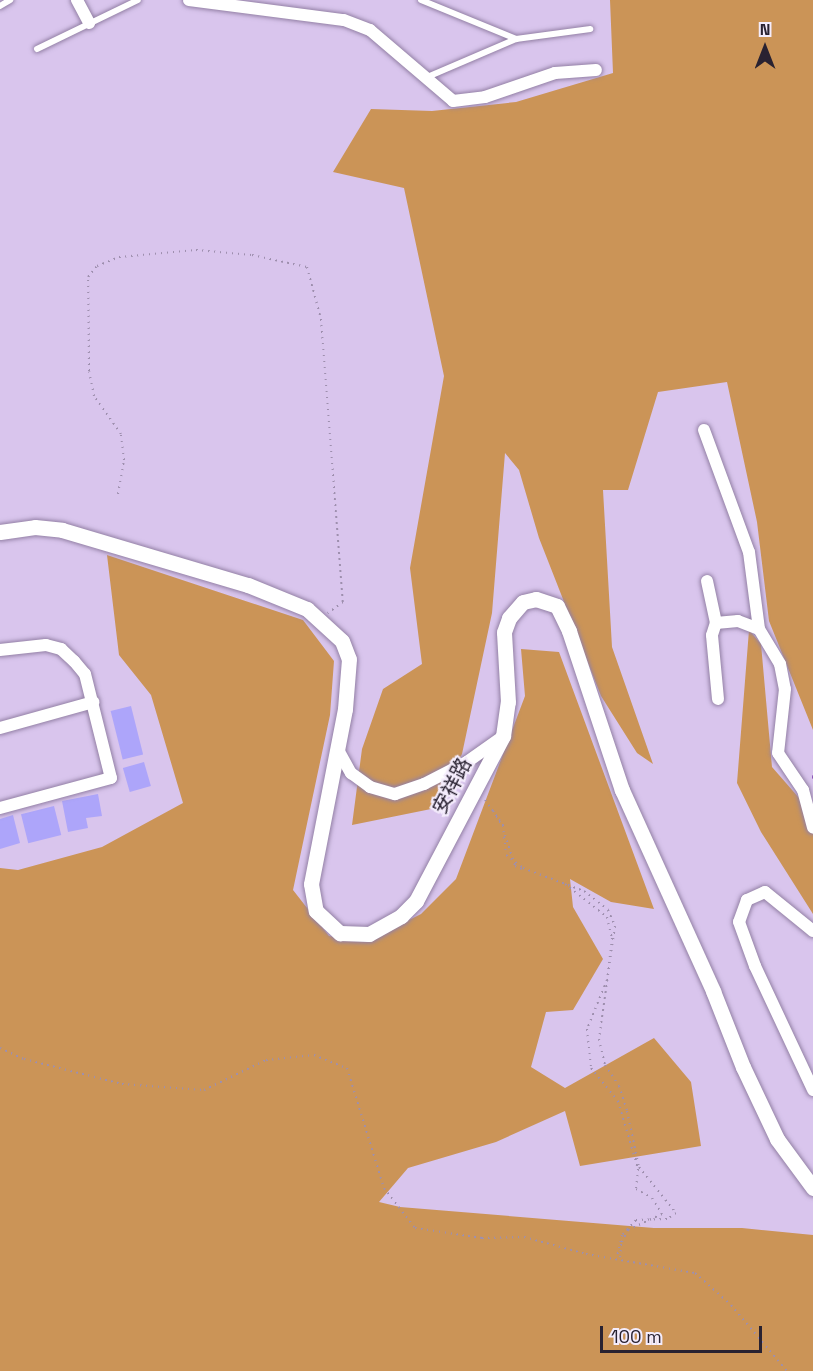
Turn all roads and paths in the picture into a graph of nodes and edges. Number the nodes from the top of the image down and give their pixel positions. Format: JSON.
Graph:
{"nodes":[{"id":1,"x":10,"y":0,"type":"edge"},
{"id":2,"x":77,"y":0,"type":"edge"},
{"id":3,"x":138,"y":0,"type":"edge"},
{"id":4,"x":189,"y":0,"type":"edge"},
{"id":5,"x":422,"y":0,"type":"edge"},
{"id":6,"x":0,"y":6,"type":"edge"},
{"id":7,"x":90,"y":23,"type":"junction"},
{"id":8,"x":590,"y":29,"type":"dead end"},
{"id":9,"x":516,"y":39,"type":"junction"},
{"id":10,"x":37,"y":49,"type":"dead end"},
{"id":11,"x":596,"y":70,"type":"dead end"},
{"id":12,"x":424,"y":78,"type":"junction"},
{"id":13,"x":704,"y":430,"type":"dead end"},
{"id":14,"x":118,"y":494,"type":"dead end"},
{"id":15,"x":0,"y":532,"type":"edge"},
{"id":16,"x":707,"y":581,"type":"dead end"},
{"id":17,"x":321,"y":619,"type":"junction"},
{"id":18,"x":716,"y":623,"type":"junction"},
{"id":19,"x":759,"y":629,"type":"junction"},
{"id":20,"x":0,"y":650,"type":"edge"},
{"id":21,"x":718,"y":699,"type":"dead end"},
{"id":22,"x":93,"y":702,"type":"junction"},
{"id":23,"x":0,"y":728,"type":"edge"},
{"id":24,"x":502,"y":736,"type":"junction"},
{"id":25,"x":337,"y":748,"type":"junction"},
{"id":26,"x":478,"y":788,"type":"junction"},
{"id":27,"x":0,"y":808,"type":"edge"},
{"id":28,"x":813,"y":828,"type":"edge"},
{"id":29,"x":813,"y":931,"type":"edge"},
{"id":30,"x":0,"y":1048,"type":"edge"},
{"id":31,"x":813,"y":1090,"type":"edge"},
{"id":32,"x":813,"y":1188,"type":"edge"},
{"id":33,"x":619,"y":1258,"type":"junction"},
{"id":34,"x":787,"y":1371,"type":"edge"}],
"edges":[{"from":1,"to":6,"type":"lane"},
{"from":2,"to":7,"type":"street"},
{"from":3,"to":7,"type":"lane"},
{"from":4,"to":12,"type":"street"},
{"from":5,"to":9,"type":"lane"},
{"from":7,"to":10,"type":"lane"},
{"from":8,"to":9,"type":"lane"},
{"from":9,"to":12,"type":"lane"},
{"from":11,"to":12,"type":"street"},
{"from":13,"to":19,"type":"street"},
{"from":14,"to":17,"type":"path"},
{"from":15,"to":17,"type":"street","name":"安祥路"},
{"from":16,"to":18,"type":"street"},
{"from":17,"to":25,"type":"street","name":"安祥路"},
{"from":18,"to":19,"type":"street"},
{"from":18,"to":21,"type":"street"},
{"from":19,"to":28,"type":"street"},
{"from":20,"to":22,"type":"street"},
{"from":22,"to":23,"type":"street"},
{"from":22,"to":27,"type":"street"},
{"from":24,"to":25,"type":"street"},
{"from":24,"to":26,"type":"street","name":"安祥路"},
{"from":24,"to":32,"type":"street","name":"安祥路"},
{"from":25,"to":26,"type":"street","name":"安祥路"},
{"from":26,"to":33,"type":"path"},
{"from":26,"to":33,"type":"path"},
{"from":29,"to":31,"type":"street"},
{"from":30,"to":33,"type":"path"},
{"from":33,"to":34,"type":"path"}]}
